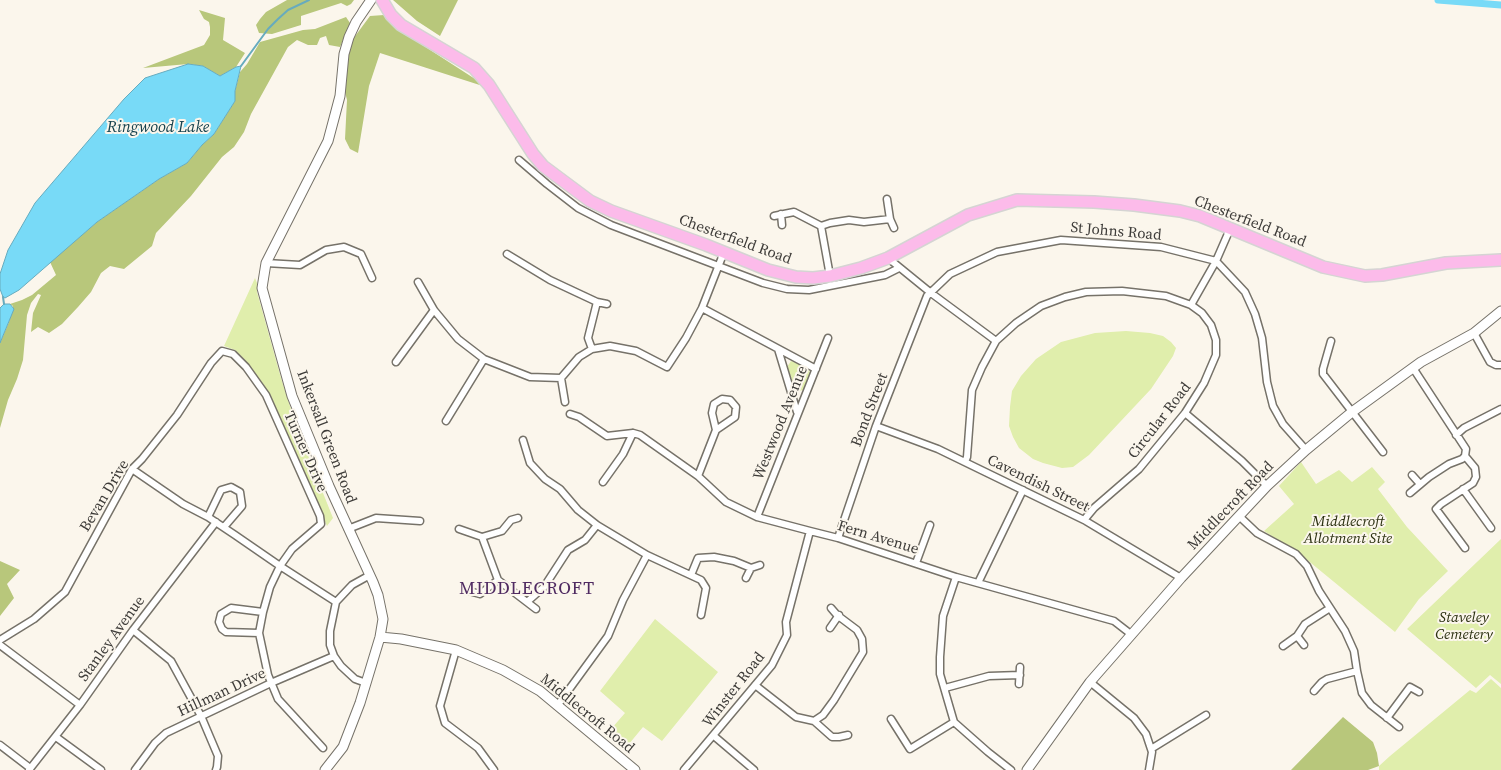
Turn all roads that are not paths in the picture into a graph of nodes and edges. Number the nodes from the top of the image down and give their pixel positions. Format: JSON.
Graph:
{"nodes":[{"id":1,"x":371,"y":0,"type":"edge"},
{"id":2,"x":382,"y":0,"type":"edge"},
{"id":3,"x":519,"y":160,"type":"dead end"},
{"id":4,"x":887,"y":199,"type":"dead end"},
{"id":5,"x":890,"y":219,"type":"junction"},
{"id":6,"x":782,"y":225,"type":"dead end"},
{"id":7,"x":821,"y":226,"type":"junction"},
{"id":8,"x":894,"y":228,"type":"dead end"},
{"id":9,"x":1230,"y":229,"type":"junction"},
{"id":10,"x":724,"y":252,"type":"junction"},
{"id":11,"x":507,"y":254,"type":"dead end"},
{"id":12,"x":888,"y":258,"type":"junction"},
{"id":13,"x":1501,"y":260,"type":"edge"},
{"id":14,"x":1216,"y":262,"type":"junction"},
{"id":15,"x":266,"y":263,"type":"junction"},
{"id":16,"x":719,"y":267,"type":"junction"},
{"id":17,"x":899,"y":268,"type":"junction"},
{"id":18,"x":830,"y":276,"type":"junction"},
{"id":19,"x":372,"y":278,"type":"dead end"},
{"id":20,"x":418,"y":282,"type":"dead end"},
{"id":21,"x":931,"y":293,"type":"junction"},
{"id":22,"x":597,"y":302,"type":"junction"},
{"id":23,"x":607,"y":304,"type":"dead end"},
{"id":24,"x":1191,"y":305,"type":"junction"},
{"id":25,"x":702,"y":308,"type":"junction"},
{"id":26,"x":434,"y":310,"type":"junction"},
{"id":27,"x":1501,"y":311,"type":"edge"},
{"id":28,"x":1474,"y":333,"type":"junction"},
{"id":29,"x":828,"y":338,"type":"dead end"},
{"id":30,"x":996,"y":341,"type":"junction"},
{"id":31,"x":1331,"y":341,"type":"dead end"},
{"id":32,"x":592,"y":349,"type":"junction"},
{"id":33,"x":778,"y":349,"type":"junction"},
{"id":34,"x":222,"y":351,"type":"joint"},
{"id":35,"x":484,"y":359,"type":"junction"},
{"id":36,"x":396,"y":362,"type":"dead end"},
{"id":37,"x":1501,"y":365,"type":"edge"},
{"id":38,"x":1413,"y":368,"type":"junction"},
{"id":39,"x":816,"y":369,"type":"junction"},
{"id":40,"x":561,"y":378,"type":"junction"},
{"id":41,"x":565,"y":402,"type":"dead end"},
{"id":42,"x":1501,"y":409,"type":"edge"},
{"id":43,"x":797,"y":412,"type":"junction"},
{"id":44,"x":1352,"y":412,"type":"junction"},
{"id":45,"x":1185,"y":413,"type":"junction"},
{"id":46,"x":570,"y":414,"type":"dead end"},
{"id":47,"x":446,"y":421,"type":"dead end"},
{"id":48,"x":876,"y":426,"type":"junction"},
{"id":49,"x":716,"y":430,"type":"junction"},
{"id":50,"x":633,"y":433,"type":"junction"},
{"id":51,"x":1456,"y":435,"type":"junction"},
{"id":52,"x":523,"y":440,"type":"dead end"},
{"id":53,"x":1306,"y":450,"type":"junction"},
{"id":54,"x":1383,"y":452,"type":"dead end"},
{"id":55,"x":1465,"y":456,"type":"junction"},
{"id":56,"x":965,"y":462,"type":"junction"},
{"id":57,"x":132,"y":469,"type":"junction"},
{"id":58,"x":1412,"y":475,"type":"dead end"},
{"id":59,"x":698,"y":476,"type":"junction"},
{"id":60,"x":603,"y":482,"type":"dead end"},
{"id":61,"x":1420,"y":484,"type":"junction"},
{"id":62,"x":1267,"y":486,"type":"junction"},
{"id":63,"x":1463,"y":489,"type":"junction"},
{"id":64,"x":1023,"y":490,"type":"junction"},
{"id":65,"x":1410,"y":493,"type":"dead end"},
{"id":66,"x":1239,"y":516,"type":"junction"},
{"id":67,"x":208,"y":517,"type":"junction"},
{"id":68,"x":757,"y":517,"type":"junction"},
{"id":69,"x":518,"y":518,"type":"dead end"},
{"id":70,"x":1084,"y":520,"type":"junction"},
{"id":71,"x":420,"y":521,"type":"dead end"},
{"id":72,"x":216,"y":522,"type":"junction"},
{"id":73,"x":597,"y":525,"type":"junction"},
{"id":74,"x":930,"y":525,"type":"dead end"},
{"id":75,"x":224,"y":527,"type":"junction"},
{"id":76,"x":1491,"y":528,"type":"dead end"},
{"id":77,"x":348,"y":529,"type":"junction"},
{"id":78,"x":459,"y":529,"type":"dead end"},
{"id":79,"x":810,"y":532,"type":"junction"},
{"id":80,"x":482,"y":537,"type":"junction"},
{"id":81,"x":838,"y":538,"type":"junction"},
{"id":82,"x":1465,"y":548,"type":"dead end"},
{"id":83,"x":647,"y":555,"type":"junction"},
{"id":84,"x":916,"y":562,"type":"junction"},
{"id":85,"x":760,"y":565,"type":"dead end"},
{"id":86,"x":280,"y":566,"type":"junction"},
{"id":87,"x":751,"y":568,"type":"junction"},
{"id":88,"x":370,"y":575,"type":"junction"},
{"id":89,"x":691,"y":575,"type":"junction"},
{"id":90,"x":956,"y":577,"type":"junction"},
{"id":91,"x":746,"y":578,"type":"dead end"},
{"id":92,"x":1182,"y":578,"type":"junction"},
{"id":93,"x":498,"y":580,"type":"junction"},
{"id":94,"x":978,"y":583,"type":"junction"},
{"id":95,"x":465,"y":590,"type":"dead end"},
{"id":96,"x":336,"y":602,"type":"junction"},
{"id":97,"x":527,"y":602,"type":"junction"},
{"id":98,"x":831,"y":608,"type":"dead end"},
{"id":99,"x":1330,"y":608,"type":"junction"},
{"id":100,"x":536,"y":609,"type":"dead end"},
{"id":101,"x":263,"y":612,"type":"junction"},
{"id":102,"x":701,"y":615,"type":"dead end"},
{"id":103,"x":839,"y":616,"type":"junction"},
{"id":104,"x":830,"y":628,"type":"dead end"},
{"id":105,"x":133,"y":630,"type":"junction"},
{"id":106,"x":259,"y":633,"type":"junction"},
{"id":107,"x":1132,"y":635,"type":"junction"},
{"id":108,"x":1297,"y":636,"type":"junction"},
{"id":109,"x":380,"y":637,"type":"junction"},
{"id":110,"x":0,"y":640,"type":"edge"},
{"id":111,"x":1304,"y":644,"type":"dead end"},
{"id":112,"x":0,"y":645,"type":"edge"},
{"id":113,"x":1282,"y":646,"type":"dead end"},
{"id":114,"x":456,"y":650,"type":"junction"},
{"id":115,"x":334,"y":656,"type":"junction"},
{"id":116,"x":1020,"y":667,"type":"dead end"},
{"id":117,"x":1357,"y":672,"type":"junction"},
{"id":118,"x":1020,"y":675,"type":"junction"},
{"id":119,"x":1090,"y":682,"type":"junction"},
{"id":120,"x":271,"y":683,"type":"junction"},
{"id":121,"x":366,"y":683,"type":"junction"},
{"id":122,"x":1019,"y":684,"type":"dead end"},
{"id":123,"x":755,"y":685,"type":"junction"},
{"id":124,"x":945,"y":688,"type":"junction"},
{"id":125,"x":1314,"y":691,"type":"dead end"},
{"id":126,"x":1419,"y":692,"type":"dead end"},
{"id":127,"x":80,"y":705,"type":"junction"},
{"id":128,"x":557,"y":706,"type":"junction"},
{"id":129,"x":1206,"y":715,"type":"dead end"},
{"id":130,"x":201,"y":716,"type":"junction"},
{"id":131,"x":1387,"y":718,"type":"junction"},
{"id":132,"x":891,"y":719,"type":"dead end"},
{"id":133,"x":814,"y":721,"type":"junction"},
{"id":134,"x":954,"y":722,"type":"junction"},
{"id":135,"x":1399,"y":727,"type":"dead end"},
{"id":136,"x":848,"y":735,"type":"dead end"},
{"id":137,"x":714,"y":736,"type":"junction"},
{"id":138,"x":56,"y":737,"type":"junction"},
{"id":139,"x":0,"y":745,"type":"edge"},
{"id":140,"x":324,"y":748,"type":"dead end"},
{"id":141,"x":1151,"y":749,"type":"junction"},
{"id":142,"x":30,"y":769,"type":"edge"},
{"id":143,"x":101,"y":770,"type":"edge"},
{"id":144,"x":135,"y":770,"type":"edge"},
{"id":145,"x":216,"y":770,"type":"edge"},
{"id":146,"x":325,"y":770,"type":"edge"},
{"id":147,"x":494,"y":770,"type":"edge"},
{"id":148,"x":635,"y":770,"type":"edge"},
{"id":149,"x":684,"y":770,"type":"edge"},
{"id":150,"x":754,"y":770,"type":"edge"},
{"id":151,"x":1011,"y":770,"type":"edge"},
{"id":152,"x":1027,"y":770,"type":"edge"},
{"id":153,"x":1149,"y":770,"type":"edge"}],
"edges":[{"from":1,"to":15,"type":"street","name":"Inkersall Green Road"},
{"from":2,"to":10,"type":"highway","name":"Chesterfield Road"},
{"from":3,"to":16,"type":"street","name":"Chesterfield Road"},
{"from":4,"to":5,"type":"street"},
{"from":5,"to":7,"type":"street"},
{"from":5,"to":8,"type":"street"},
{"from":6,"to":7,"type":"street"},
{"from":7,"to":18,"type":"street"},
{"from":9,"to":12,"type":"highway","name":"Chesterfield Road"},
{"from":9,"to":13,"type":"highway","name":"Chesterfield Road"},
{"from":9,"to":14,"type":"street"},
{"from":10,"to":16,"type":"street"},
{"from":10,"to":18,"type":"highway","name":"Chesterfield Road"},
{"from":11,"to":22,"type":"street"},
{"from":12,"to":17,"type":"street"},
{"from":12,"to":18,"type":"highway","name":"Chesterfield Road"},
{"from":14,"to":21,"type":"street","name":"St Johns Road"},
{"from":14,"to":24,"type":"street"},
{"from":14,"to":53,"type":"street"},
{"from":15,"to":19,"type":"street"},
{"from":15,"to":77,"type":"street","name":"Inkersall Green Road"},
{"from":16,"to":17,"type":"street","name":"Chesterfield Road"},
{"from":16,"to":25,"type":"street"},
{"from":17,"to":21,"type":"street"},
{"from":20,"to":26,"type":"street"},
{"from":21,"to":30,"type":"street"},
{"from":21,"to":48,"type":"street","name":"Bond Street"},
{"from":22,"to":23,"type":"street"},
{"from":22,"to":32,"type":"street"},
{"from":24,"to":30,"type":"street","name":"Circular Road"},
{"from":24,"to":45,"type":"street","name":"Circular Road"},
{"from":25,"to":32,"type":"street"},
{"from":25,"to":33,"type":"street"},
{"from":26,"to":35,"type":"street"},
{"from":26,"to":36,"type":"street"},
{"from":27,"to":28,"type":"street","name":"Middlecroft Road"},
{"from":28,"to":37,"type":"street"},
{"from":28,"to":38,"type":"street","name":"Middlecroft Road"},
{"from":29,"to":39,"type":"street","name":"Westwood Avenue"},
{"from":30,"to":56,"type":"street","name":"Circular Road"},
{"from":31,"to":44,"type":"street"},
{"from":32,"to":40,"type":"street"},
{"from":33,"to":39,"type":"street"},
{"from":33,"to":43,"type":"street"},
{"from":34,"to":57,"type":"street","name":"Bevan Drive"},
{"from":34,"to":86,"type":"street","name":"Turner Drive"},
{"from":35,"to":40,"type":"street"},
{"from":35,"to":47,"type":"street"},
{"from":38,"to":44,"type":"street","name":"Middlecroft Road"},
{"from":38,"to":51,"type":"street"},
{"from":39,"to":43,"type":"street","name":"Westwood Avenue"},
{"from":40,"to":41,"type":"street"},
{"from":42,"to":51,"type":"street"},
{"from":43,"to":68,"type":"street","name":"Westwood Avenue"},
{"from":44,"to":53,"type":"street","name":"Middlecroft Road"},
{"from":44,"to":54,"type":"street"},
{"from":45,"to":62,"type":"street"},
{"from":45,"to":70,"type":"street","name":"Circular Road"},
{"from":46,"to":50,"type":"street"},
{"from":48,"to":56,"type":"street","name":"Cavendish Street"},
{"from":48,"to":81,"type":"street","name":"Bond Street"},
{"from":49,"to":49,"type":"street"},
{"from":49,"to":59,"type":"street"},
{"from":50,"to":59,"type":"street","name":"Fern Avenue"},
{"from":50,"to":60,"type":"street"},
{"from":51,"to":55,"type":"street"},
{"from":52,"to":73,"type":"street"},
{"from":53,"to":62,"type":"street","name":"Middlecroft Road"},
{"from":55,"to":61,"type":"street"},
{"from":55,"to":63,"type":"street"},
{"from":56,"to":64,"type":"street","name":"Cavendish Street"},
{"from":57,"to":67,"type":"street"},
{"from":57,"to":110,"type":"street","name":"Bevan Drive"},
{"from":58,"to":61,"type":"street"},
{"from":59,"to":68,"type":"street","name":"Fern Avenue"},
{"from":61,"to":65,"type":"street"},
{"from":62,"to":66,"type":"street","name":"Middlecroft Road"},
{"from":63,"to":76,"type":"street"},
{"from":63,"to":82,"type":"street"},
{"from":64,"to":70,"type":"street","name":"Cavendish Street"},
{"from":64,"to":94,"type":"street"},
{"from":66,"to":92,"type":"street","name":"Middlecroft Road"},
{"from":66,"to":99,"type":"street"},
{"from":67,"to":72,"type":"street"},
{"from":67,"to":75,"type":"street"},
{"from":68,"to":79,"type":"street","name":"Fern Avenue"},
{"from":69,"to":80,"type":"street"},
{"from":70,"to":92,"type":"street","name":"Cavendish Street"},
{"from":71,"to":77,"type":"street"},
{"from":72,"to":75,"type":"street"},
{"from":72,"to":105,"type":"street","name":"Stanley Avenue"},
{"from":73,"to":83,"type":"street"},
{"from":73,"to":97,"type":"street"},
{"from":74,"to":84,"type":"street"},
{"from":75,"to":86,"type":"street"},
{"from":77,"to":88,"type":"street","name":"Inkersall Green Road"},
{"from":78,"to":80,"type":"street"},
{"from":79,"to":81,"type":"street","name":"Fern Avenue"},
{"from":79,"to":123,"type":"street","name":"Winster Road"},
{"from":80,"to":93,"type":"street"},
{"from":81,"to":84,"type":"street","name":"Fern Avenue"},
{"from":83,"to":89,"type":"street"},
{"from":83,"to":128,"type":"street"},
{"from":84,"to":90,"type":"street","name":"Fern Avenue"},
{"from":85,"to":87,"type":"street"},
{"from":86,"to":96,"type":"street"},
{"from":86,"to":101,"type":"street"},
{"from":87,"to":89,"type":"street"},
{"from":87,"to":91,"type":"street"},
{"from":88,"to":96,"type":"street"},
{"from":88,"to":109,"type":"street","name":"Inkersall Green Road"},
{"from":89,"to":102,"type":"street"},
{"from":90,"to":94,"type":"street","name":"Fern Avenue"},
{"from":90,"to":124,"type":"street"},
{"from":92,"to":107,"type":"street","name":"Middlecroft Road"},
{"from":93,"to":95,"type":"street"},
{"from":93,"to":97,"type":"street"},
{"from":94,"to":107,"type":"street","name":"Fern Avenue"},
{"from":96,"to":115,"type":"street"},
{"from":97,"to":100,"type":"street"},
{"from":98,"to":103,"type":"street"},
{"from":99,"to":108,"type":"street"},
{"from":99,"to":117,"type":"street"},
{"from":101,"to":106,"type":"street"},
{"from":101,"to":106,"type":"street"},
{"from":103,"to":104,"type":"street"},
{"from":103,"to":133,"type":"street"},
{"from":105,"to":127,"type":"street","name":"Stanley Avenue"},
{"from":105,"to":130,"type":"street"},
{"from":106,"to":120,"type":"street"},
{"from":107,"to":119,"type":"street","name":"Middlecroft Road"},
{"from":108,"to":111,"type":"street"},
{"from":108,"to":113,"type":"street"},
{"from":109,"to":114,"type":"street","name":"Middlecroft Road"},
{"from":109,"to":121,"type":"street","name":"Inkersall Green Road"},
{"from":112,"to":127,"type":"street"},
{"from":114,"to":128,"type":"street","name":"Middlecroft Road"},
{"from":114,"to":147,"type":"street"},
{"from":115,"to":120,"type":"street","name":"Hillman Drive"},
{"from":115,"to":121,"type":"street"},
{"from":116,"to":118,"type":"street"},
{"from":117,"to":125,"type":"street"},
{"from":117,"to":131,"type":"street"},
{"from":118,"to":122,"type":"street"},
{"from":118,"to":124,"type":"street"},
{"from":119,"to":141,"type":"street"},
{"from":119,"to":152,"type":"street","name":"Middlecroft Road"},
{"from":120,"to":130,"type":"street","name":"Hillman Drive"},
{"from":120,"to":140,"type":"street"},
{"from":121,"to":146,"type":"street","name":"Inkersall Green Road"},
{"from":123,"to":133,"type":"street"},
{"from":123,"to":137,"type":"street","name":"Winster Road"},
{"from":124,"to":134,"type":"street"},
{"from":126,"to":131,"type":"street"},
{"from":127,"to":138,"type":"street","name":"Stanley Avenue"},
{"from":128,"to":148,"type":"street","name":"Middlecroft Road"},
{"from":129,"to":141,"type":"street"},
{"from":130,"to":144,"type":"street","name":"Hillman Drive"},
{"from":130,"to":145,"type":"street"},
{"from":131,"to":135,"type":"street"},
{"from":132,"to":134,"type":"street"},
{"from":133,"to":136,"type":"street"},
{"from":134,"to":151,"type":"street"},
{"from":137,"to":149,"type":"street","name":"Winster Road"},
{"from":137,"to":150,"type":"street"},
{"from":138,"to":142,"type":"street","name":"Stanley Avenue"},
{"from":138,"to":143,"type":"street"},
{"from":139,"to":142,"type":"street"},
{"from":141,"to":153,"type":"street"}]}
